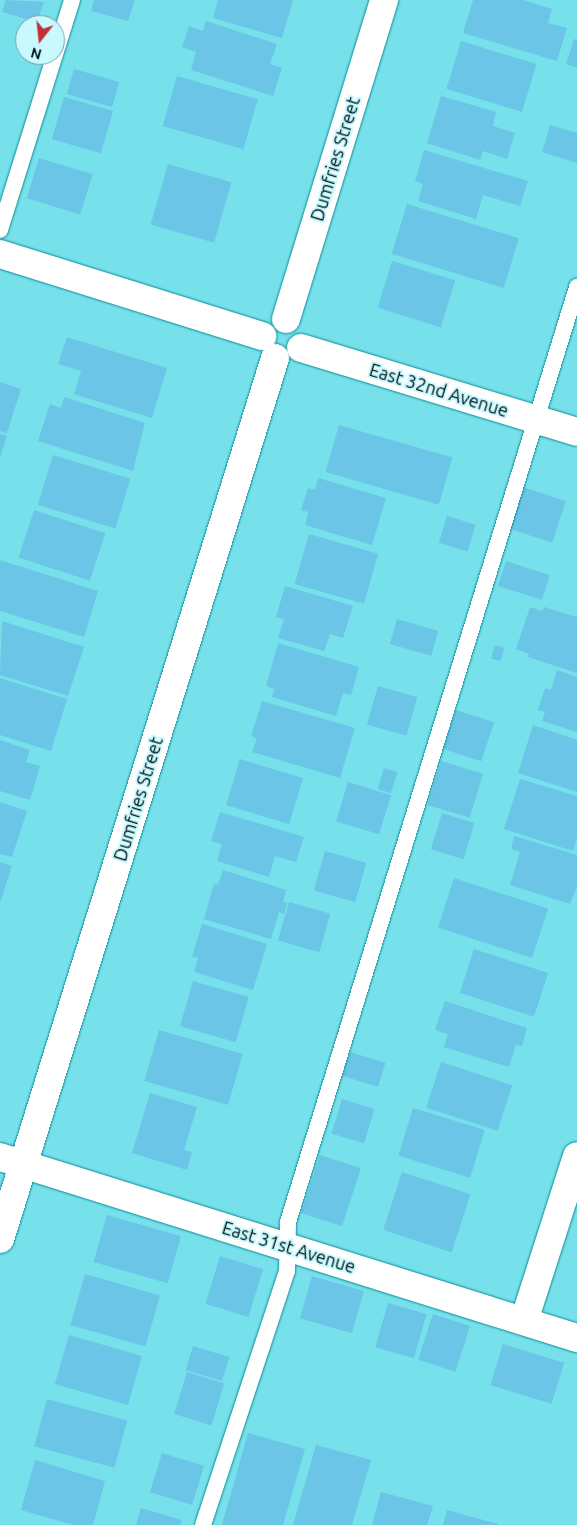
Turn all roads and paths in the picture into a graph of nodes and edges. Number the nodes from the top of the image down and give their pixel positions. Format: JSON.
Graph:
{"nodes":[{"id":1,"x":72,"y":0,"type":"edge"},
{"id":2,"x":384,"y":0,"type":"edge"},
{"id":3,"x":0,"y":230,"type":"edge"},
{"id":4,"x":0,"y":254,"type":"edge"},
{"id":5,"x":577,"y":286,"type":"edge"},
{"id":6,"x":286,"y":319,"type":"junction"},
{"id":7,"x":269,"y":347,"type":"junction"},
{"id":8,"x":301,"y":348,"type":"junction"},
{"id":9,"x":537,"y":419,"type":"junction"},
{"id":10,"x":577,"y":432,"type":"edge"},
{"id":11,"x":577,"y":1156,"type":"edge"},
{"id":12,"x":12,"y":1161,"type":"edge"},
{"id":13,"x":0,"y":1239,"type":"edge"},
{"id":14,"x":288,"y":1247,"type":"junction"},
{"id":15,"x":524,"y":1321,"type":"junction"},
{"id":16,"x":577,"y":1338,"type":"edge"},
{"id":17,"x":203,"y":1525,"type":"edge"}],
"edges":[{"from":1,"to":3,"type":"lane"},
{"from":2,"to":6,"type":"street","name":"Dumfries Street"},
{"from":4,"to":7,"type":"street"},
{"from":5,"to":9,"type":"lane"},
{"from":6,"to":7,"type":"street"},
{"from":6,"to":8,"type":"street"},
{"from":7,"to":8,"type":"street"},
{"from":7,"to":12,"type":"street","name":"Dumfries Street"},
{"from":8,"to":9,"type":"street","name":"East 32nd Avenue"},
{"from":9,"to":10,"type":"street","name":"East 32nd Avenue"},
{"from":9,"to":14,"type":"lane"},
{"from":11,"to":15,"type":"street"},
{"from":12,"to":13,"type":"street","name":"Dumfries Street"},
{"from":12,"to":14,"type":"street","name":"East 31st Avenue"},
{"from":14,"to":15,"type":"street","name":"East 31st Avenue"},
{"from":14,"to":17,"type":"lane"},
{"from":15,"to":16,"type":"street","name":"East 31st Avenue"}]}
